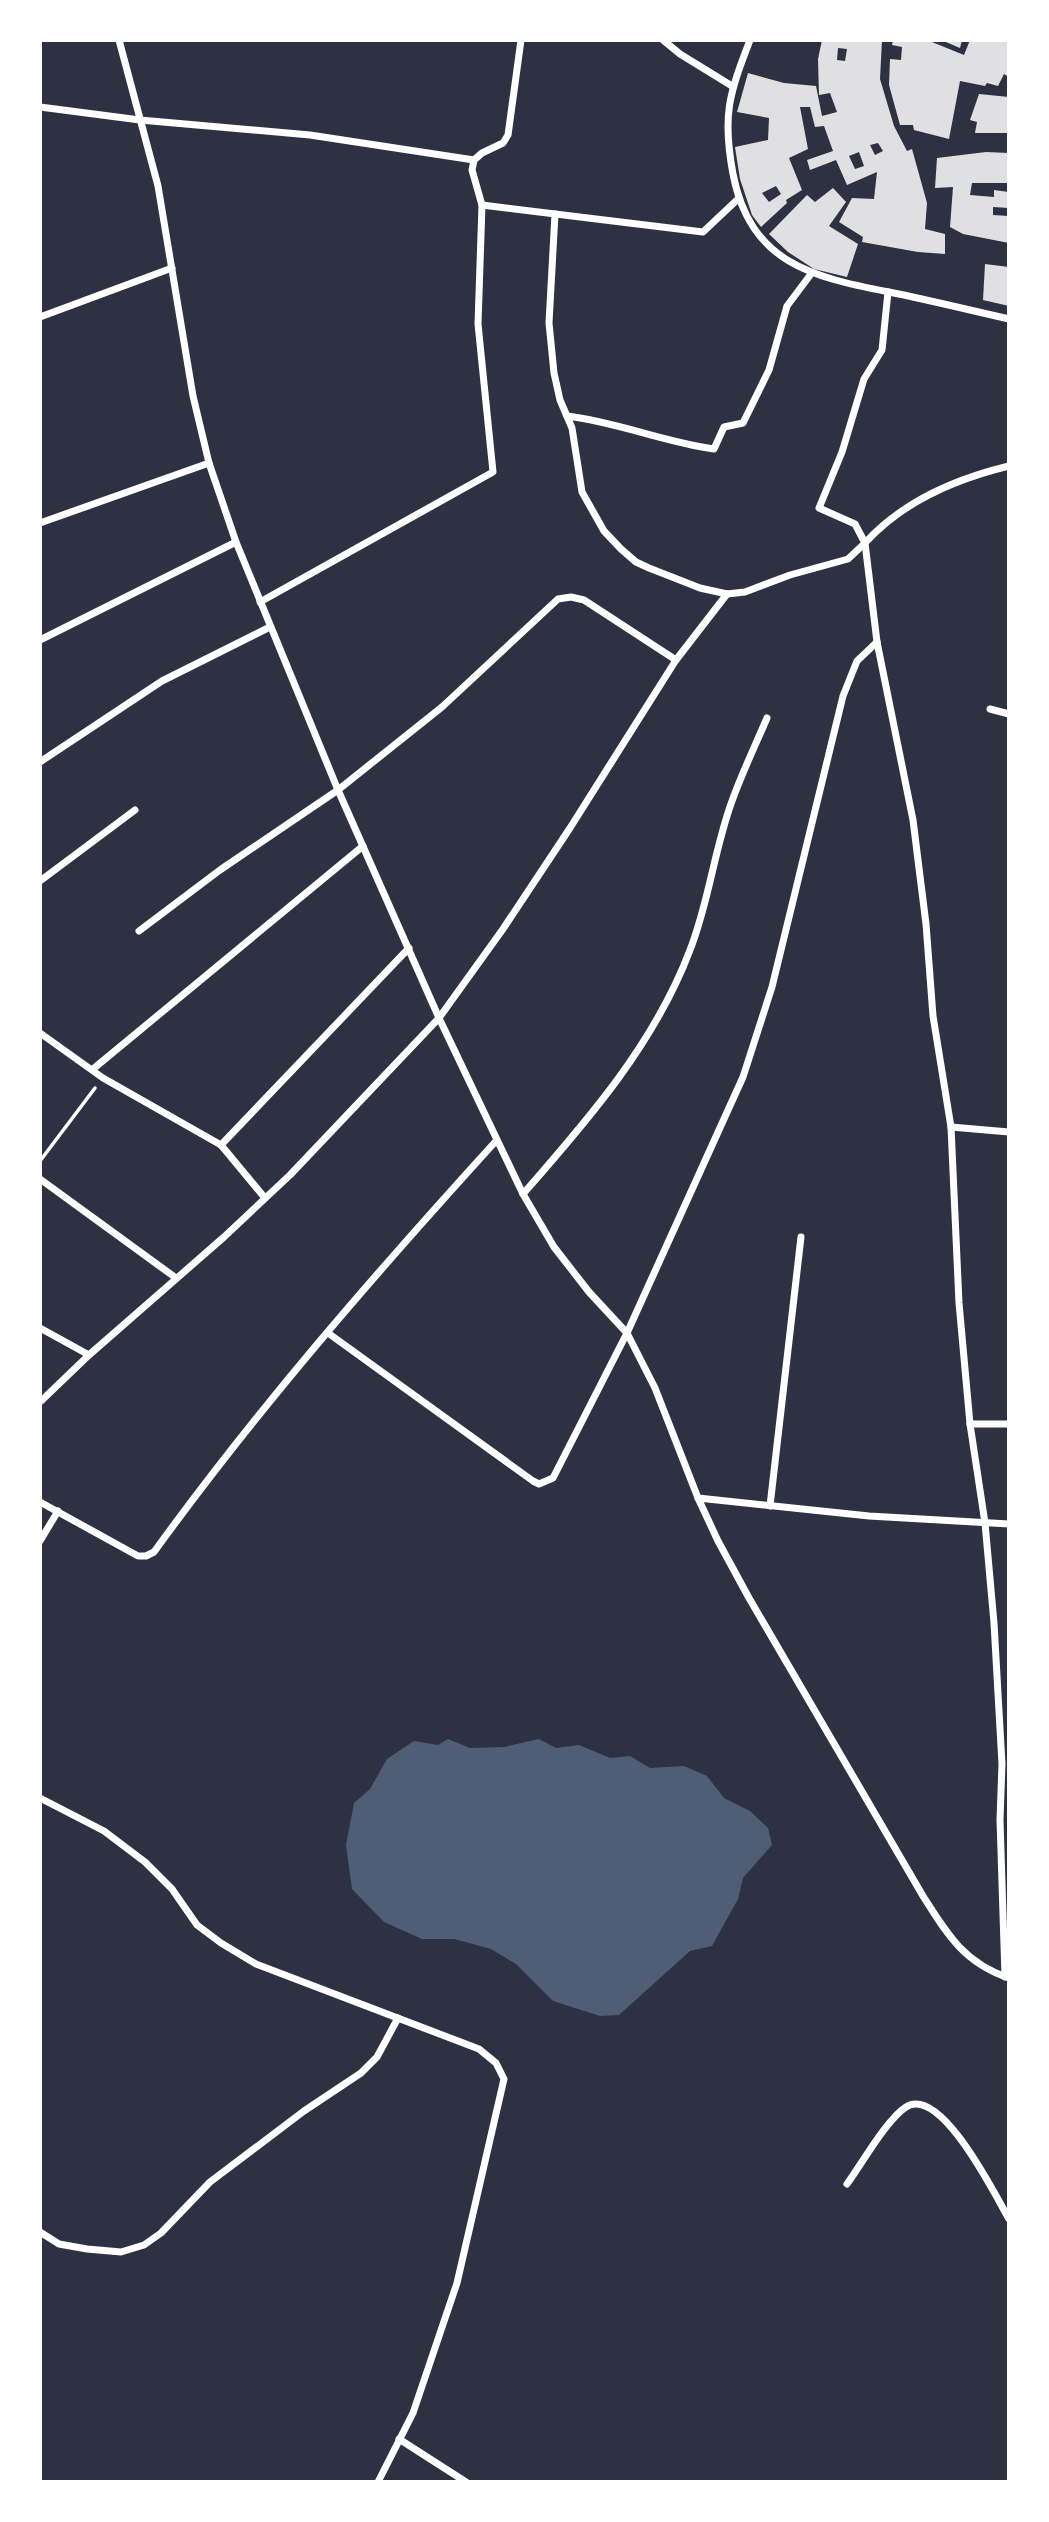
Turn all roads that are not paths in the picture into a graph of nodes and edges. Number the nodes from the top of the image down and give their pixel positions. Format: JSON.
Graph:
{"nodes":[{"id":1,"x":119,"y":40,"type":"edge"},
{"id":2,"x":521,"y":40,"type":"edge"},
{"id":3,"x":663,"y":40,"type":"edge"},
{"id":4,"x":750,"y":40,"type":"edge"},
{"id":5,"x":732,"y":86,"type":"junction"},
{"id":6,"x":40,"y":107,"type":"edge"},
{"id":7,"x":140,"y":120,"type":"junction"},
{"id":8,"x":474,"y":160,"type":"junction"},
{"id":9,"x":738,"y":199,"type":"junction"},
{"id":10,"x":482,"y":205,"type":"junction"},
{"id":11,"x":555,"y":214,"type":"junction"},
{"id":12,"x":172,"y":268,"type":"junction"},
{"id":13,"x":811,"y":274,"type":"junction"},
{"id":14,"x":888,"y":292,"type":"junction"},
{"id":15,"x":40,"y":317,"type":"edge"},
{"id":16,"x":1009,"y":319,"type":"edge"},
{"id":17,"x":567,"y":416,"type":"junction"},
{"id":18,"x":209,"y":463,"type":"junction"},
{"id":19,"x":1009,"y":466,"type":"edge"},
{"id":20,"x":40,"y":523,"type":"edge"},
{"id":21,"x":236,"y":542,"type":"junction"},
{"id":22,"x":865,"y":543,"type":"junction"},
{"id":23,"x":727,"y":594,"type":"junction"},
{"id":24,"x":260,"y":602,"type":"junction"},
{"id":25,"x":270,"y":627,"type":"junction"},
{"id":26,"x":40,"y":640,"type":"edge"},
{"id":27,"x":877,"y":642,"type":"junction"},
{"id":28,"x":676,"y":660,"type":"junction"},
{"id":29,"x":990,"y":709,"type":"dead end"},
{"id":30,"x":1009,"y":714,"type":"edge"},
{"id":31,"x":767,"y":718,"type":"dead end"},
{"id":32,"x":40,"y":762,"type":"edge"},
{"id":33,"x":338,"y":790,"type":"junction"},
{"id":34,"x":135,"y":810,"type":"dead end"},
{"id":35,"x":363,"y":846,"type":"junction"},
{"id":36,"x":40,"y":881,"type":"edge"},
{"id":37,"x":139,"y":931,"type":"dead end"},
{"id":38,"x":409,"y":948,"type":"junction"},
{"id":39,"x":439,"y":1017,"type":"junction"},
{"id":40,"x":40,"y":1033,"type":"edge"},
{"id":41,"x":93,"y":1069,"type":"junction"},
{"id":42,"x":951,"y":1127,"type":"junction"},
{"id":43,"x":1009,"y":1132,"type":"edge"},
{"id":44,"x":496,"y":1141,"type":"junction"},
{"id":45,"x":221,"y":1145,"type":"junction"},
{"id":46,"x":40,"y":1179,"type":"edge"},
{"id":47,"x":523,"y":1194,"type":"junction"},
{"id":48,"x":265,"y":1198,"type":"junction"},
{"id":49,"x":801,"y":1237,"type":"dead end"},
{"id":50,"x":176,"y":1278,"type":"junction"},
{"id":51,"x":40,"y":1328,"type":"edge"},
{"id":52,"x":328,"y":1333,"type":"junction"},
{"id":53,"x":627,"y":1333,"type":"junction"},
{"id":54,"x":89,"y":1355,"type":"junction"},
{"id":55,"x":40,"y":1402,"type":"edge"},
{"id":56,"x":970,"y":1424,"type":"junction"},
{"id":57,"x":1009,"y":1424,"type":"edge"},
{"id":58,"x":698,"y":1498,"type":"junction"},
{"id":59,"x":40,"y":1502,"type":"edge"},
{"id":60,"x":769,"y":1506,"type":"junction"},
{"id":61,"x":58,"y":1511,"type":"junction"},
{"id":62,"x":985,"y":1523,"type":"junction"},
{"id":63,"x":1009,"y":1524,"type":"edge"},
{"id":64,"x":40,"y":1541,"type":"edge"},
{"id":65,"x":1005,"y":1764,"type":"edge"},
{"id":66,"x":40,"y":1798,"type":"edge"},
{"id":67,"x":1007,"y":1978,"type":"edge"},
{"id":68,"x":398,"y":2018,"type":"junction"},
{"id":69,"x":847,"y":2184,"type":"dead end"},
{"id":70,"x":1009,"y":2219,"type":"edge"},
{"id":71,"x":40,"y":2232,"type":"edge"},
{"id":72,"x":399,"y":2439,"type":"junction"},
{"id":73,"x":378,"y":2482,"type":"edge"},
{"id":74,"x":466,"y":2482,"type":"edge"}],
"edges":[{"from":1,"to":7,"type":"street"},
{"from":2,"to":8,"type":"street"},
{"from":3,"to":5,"type":"street"},
{"from":4,"to":5,"type":"street"},
{"from":5,"to":9,"type":"street"},
{"from":6,"to":7,"type":"street"},
{"from":7,"to":8,"type":"street"},
{"from":7,"to":12,"type":"street"},
{"from":8,"to":10,"type":"street"},
{"from":9,"to":11,"type":"street"},
{"from":9,"to":13,"type":"street"},
{"from":10,"to":11,"type":"street"},
{"from":10,"to":24,"type":"street"},
{"from":11,"to":17,"type":"street"},
{"from":12,"to":15,"type":"street"},
{"from":12,"to":18,"type":"street"},
{"from":13,"to":14,"type":"street"},
{"from":13,"to":17,"type":"street"},
{"from":14,"to":16,"type":"street"},
{"from":14,"to":22,"type":"street"},
{"from":17,"to":23,"type":"street"},
{"from":18,"to":20,"type":"street"},
{"from":18,"to":21,"type":"street"},
{"from":19,"to":22,"type":"street"},
{"from":21,"to":24,"type":"street"},
{"from":21,"to":26,"type":"street"},
{"from":22,"to":23,"type":"street"},
{"from":22,"to":27,"type":"street"},
{"from":23,"to":28,"type":"street"},
{"from":24,"to":25,"type":"street"},
{"from":25,"to":32,"type":"street"},
{"from":25,"to":33,"type":"street"},
{"from":27,"to":42,"type":"street"},
{"from":27,"to":53,"type":"street"},
{"from":28,"to":33,"type":"street"},
{"from":28,"to":39,"type":"street"},
{"from":29,"to":30,"type":"street"},
{"from":31,"to":47,"type":"street"},
{"from":33,"to":35,"type":"street"},
{"from":33,"to":37,"type":"street"},
{"from":34,"to":36,"type":"street"},
{"from":35,"to":38,"type":"street"},
{"from":35,"to":41,"type":"street"},
{"from":38,"to":39,"type":"street"},
{"from":38,"to":45,"type":"street"},
{"from":39,"to":44,"type":"street"},
{"from":39,"to":48,"type":"street"},
{"from":40,"to":41,"type":"street"},
{"from":41,"to":45,"type":"street"},
{"from":42,"to":43,"type":"street"},
{"from":42,"to":56,"type":"street"},
{"from":44,"to":47,"type":"street"},
{"from":44,"to":52,"type":"street"},
{"from":45,"to":48,"type":"street"},
{"from":46,"to":50,"type":"street"},
{"from":47,"to":53,"type":"street"},
{"from":48,"to":50,"type":"street"},
{"from":49,"to":60,"type":"street"},
{"from":50,"to":54,"type":"street"},
{"from":51,"to":54,"type":"street"},
{"from":52,"to":53,"type":"street"},
{"from":52,"to":61,"type":"street"},
{"from":53,"to":58,"type":"street"},
{"from":54,"to":55,"type":"street"},
{"from":56,"to":57,"type":"street"},
{"from":56,"to":62,"type":"street"},
{"from":58,"to":60,"type":"street"},
{"from":58,"to":67,"type":"street"},
{"from":59,"to":61,"type":"street"},
{"from":60,"to":62,"type":"street"},
{"from":61,"to":64,"type":"street"},
{"from":62,"to":63,"type":"street"},
{"from":62,"to":65,"type":"street"},
{"from":65,"to":67,"type":"street"},
{"from":66,"to":68,"type":"street"},
{"from":68,"to":71,"type":"street"},
{"from":68,"to":72,"type":"street"},
{"from":69,"to":70,"type":"street"},
{"from":72,"to":73,"type":"street"},
{"from":72,"to":74,"type":"street"}]}
